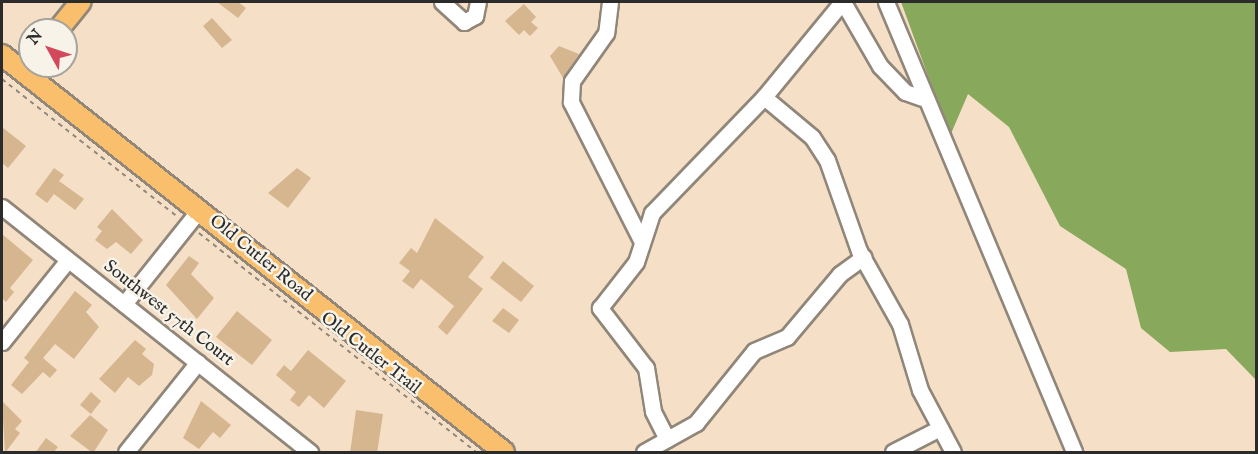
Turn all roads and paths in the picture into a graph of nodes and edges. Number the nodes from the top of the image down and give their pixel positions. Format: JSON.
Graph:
{"nodes":[{"id":1,"x":81,"y":2,"type":"edge"},
{"id":2,"x":442,"y":2,"type":"edge"},
{"id":3,"x":478,"y":2,"type":"edge"},
{"id":4,"x":610,"y":2,"type":"edge"},
{"id":5,"x":842,"y":2,"type":"edge"},
{"id":6,"x":886,"y":2,"type":"edge"},
{"id":7,"x":68,"y":18,"type":"edge"},
{"id":8,"x":2,"y":55,"type":"edge"},
{"id":9,"x":18,"y":64,"type":"edge"},
{"id":10,"x":37,"y":78,"type":"edge"},
{"id":11,"x":2,"y":79,"type":"edge"},
{"id":12,"x":764,"y":97,"type":"junction"},
{"id":13,"x":922,"y":98,"type":"junction"},
{"id":14,"x":2,"y":207,"type":"edge"},
{"id":15,"x":178,"y":217,"type":"dead end"},
{"id":16,"x":196,"y":219,"type":"junction"},
{"id":17,"x":641,"y":240,"type":"junction"},
{"id":18,"x":863,"y":257,"type":"junction"},
{"id":19,"x":68,"y":260,"type":"junction"},
{"id":20,"x":124,"y":304,"type":"junction"},
{"id":21,"x":2,"y":342,"type":"edge"},
{"id":22,"x":198,"y":362,"type":"junction"},
{"id":23,"x":940,"y":429,"type":"junction"},
{"id":24,"x":667,"y":439,"type":"junction"},
{"id":25,"x":498,"y":451,"type":"edge"},
{"id":26,"x":126,"y":453,"type":"edge"},
{"id":27,"x":310,"y":453,"type":"edge"},
{"id":28,"x":476,"y":453,"type":"edge"},
{"id":29,"x":644,"y":453,"type":"edge"},
{"id":30,"x":893,"y":453,"type":"edge"},
{"id":31,"x":953,"y":453,"type":"edge"},
{"id":32,"x":1074,"y":453,"type":"edge"}],
"edges":[{"from":1,"to":7,"type":"main road"},
{"from":2,"to":3,"type":"street"},
{"from":4,"to":17,"type":"street"},
{"from":5,"to":12,"type":"street"},
{"from":5,"to":13,"type":"street"},
{"from":6,"to":13,"type":"street"},
{"from":8,"to":9,"type":"main road","name":"Old Cutler Road"},
{"from":10,"to":16,"type":"main road","name":"Old Cutler Road"},
{"from":11,"to":15,"type":"path"},
{"from":12,"to":17,"type":"street"},
{"from":12,"to":18,"type":"street"},
{"from":13,"to":32,"type":"street"},
{"from":14,"to":19,"type":"street","name":"Southwest 57th Court"},
{"from":16,"to":20,"type":"street"},
{"from":16,"to":25,"type":"main road","name":"Old Cutler Road"},
{"from":16,"to":28,"type":"path","name":"Old Cutler Trail"},
{"from":17,"to":24,"type":"street"},
{"from":18,"to":23,"type":"street"},
{"from":18,"to":24,"type":"street"},
{"from":19,"to":20,"type":"street","name":"Southwest 57th Court"},
{"from":19,"to":21,"type":"street"},
{"from":20,"to":22,"type":"street","name":"Southwest 57th Court"},
{"from":22,"to":26,"type":"street"},
{"from":22,"to":27,"type":"street","name":"Southwest 57th Court"},
{"from":23,"to":30,"type":"street"},
{"from":23,"to":31,"type":"street"},
{"from":24,"to":29,"type":"street"}]}
